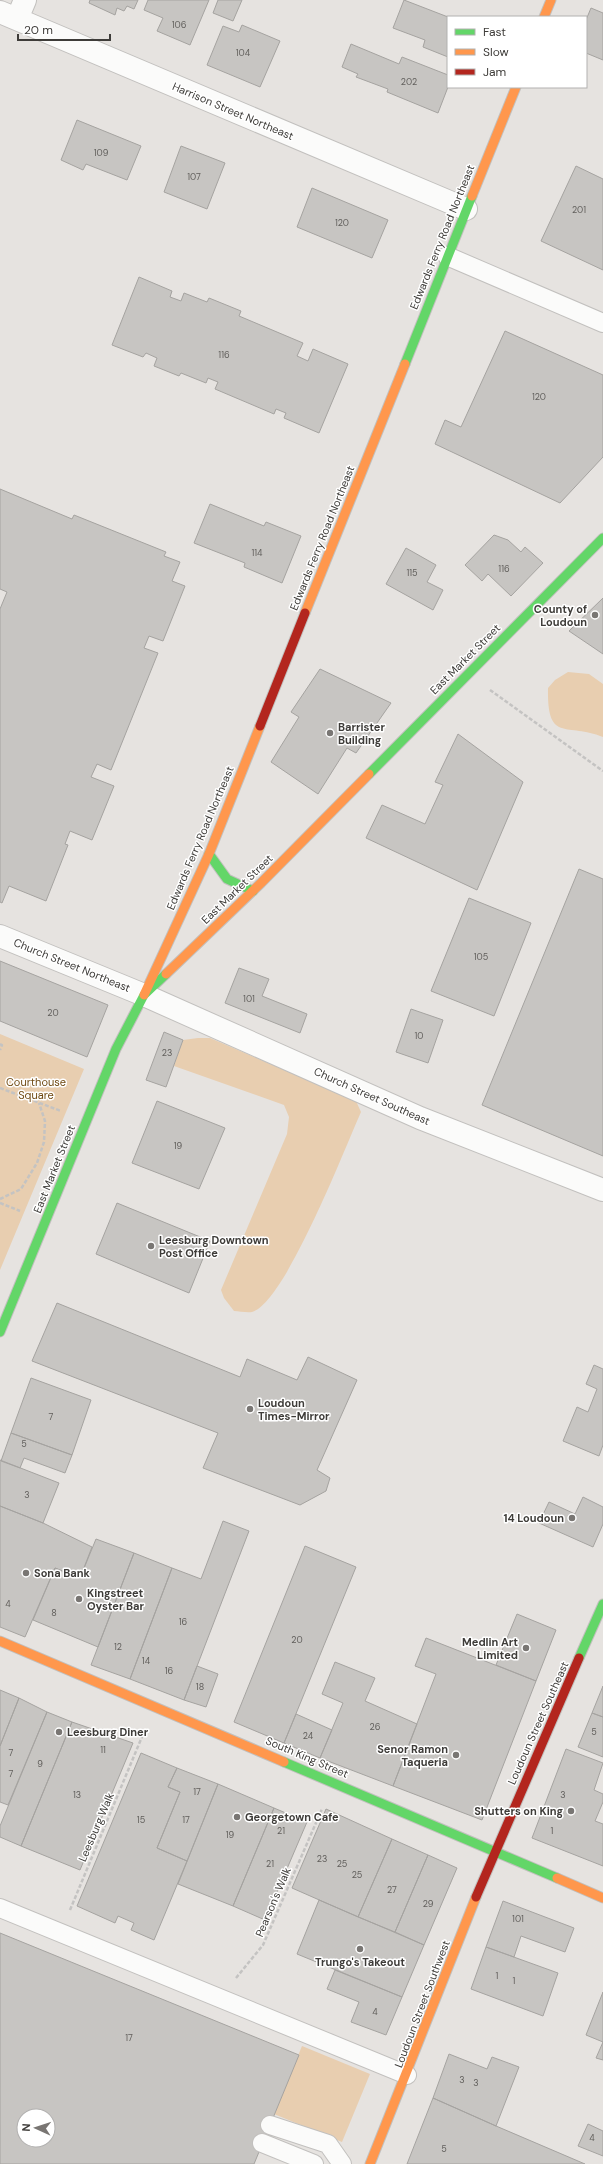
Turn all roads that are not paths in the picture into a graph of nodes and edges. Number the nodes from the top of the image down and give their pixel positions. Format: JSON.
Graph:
{"nodes":[{"id":1,"x":551,"y":0,"type":"edge"},
{"id":2,"x":14,"y":10,"type":"edge"},
{"id":3,"x":544,"y":16,"type":"edge"},
{"id":4,"x":516,"y":88,"type":"edge"},
{"id":5,"x":466,"y":209,"type":"junction"},
{"id":6,"x":447,"y":256,"type":"junction"},
{"id":7,"x":603,"y":323,"type":"edge"},
{"id":8,"x":603,"y":538,"type":"edge"},
{"id":9,"x":209,"y":854,"type":"junction"},
{"id":10,"x":253,"y":891,"type":"junction"},
{"id":11,"x":0,"y":936,"type":"edge"},
{"id":12,"x":144,"y":995,"type":"junction"},
{"id":13,"x":603,"y":1190,"type":"edge"},
{"id":14,"x":0,"y":1332,"type":"edge"},
{"id":15,"x":603,"y":1604,"type":"edge"},
{"id":16,"x":0,"y":1640,"type":"edge"},
{"id":17,"x":495,"y":1852,"type":"junction"},
{"id":18,"x":603,"y":1898,"type":"edge"},
{"id":19,"x":0,"y":1908,"type":"edge"},
{"id":20,"x":407,"y":2075,"type":"junction"},
{"id":21,"x":270,"y":2125,"type":"dead end"},
{"id":22,"x":262,"y":2143,"type":"dead end"},
{"id":23,"x":314,"y":2164,"type":"edge"},
{"id":24,"x":342,"y":2164,"type":"edge"},
{"id":25,"x":370,"y":2164,"type":"edge"}],
"edges":[{"from":1,"to":3,"type":"main road"},
{"from":2,"to":5,"type":"street","name":"Harrison Street Northeast"},
{"from":4,"to":5,"type":"main road","name":"Edwards Ferry Road Northeast"},
{"from":5,"to":6,"type":"main road","name":"Edwards Ferry Road Northeast"},
{"from":6,"to":7,"type":"lane"},
{"from":6,"to":9,"type":"main road","name":"Edwards Ferry Road Northeast"},
{"from":8,"to":10,"type":"main road","name":"East Market Street"},
{"from":9,"to":10,"type":"main road"},
{"from":9,"to":12,"type":"main road","name":"Edwards Ferry Road Northeast"},
{"from":10,"to":12,"type":"main road","name":"East Market Street"},
{"from":11,"to":12,"type":"street","name":"Church Street Northeast"},
{"from":12,"to":13,"type":"street","name":"Church Street Southeast"},
{"from":12,"to":14,"type":"main road","name":"East Market Street"},
{"from":15,"to":17,"type":"main road","name":"Loudoun Street Southeast"},
{"from":16,"to":17,"type":"main road","name":"South King Street"},
{"from":17,"to":18,"type":"main road","name":"South King Street"},
{"from":17,"to":20,"type":"main road","name":"Loudoun Street Southwest"},
{"from":19,"to":20,"type":"lane"},
{"from":20,"to":25,"type":"main road","name":"Loudoun Street Southwest"},
{"from":21,"to":24,"type":"lane"},
{"from":22,"to":23,"type":"lane"}]}
